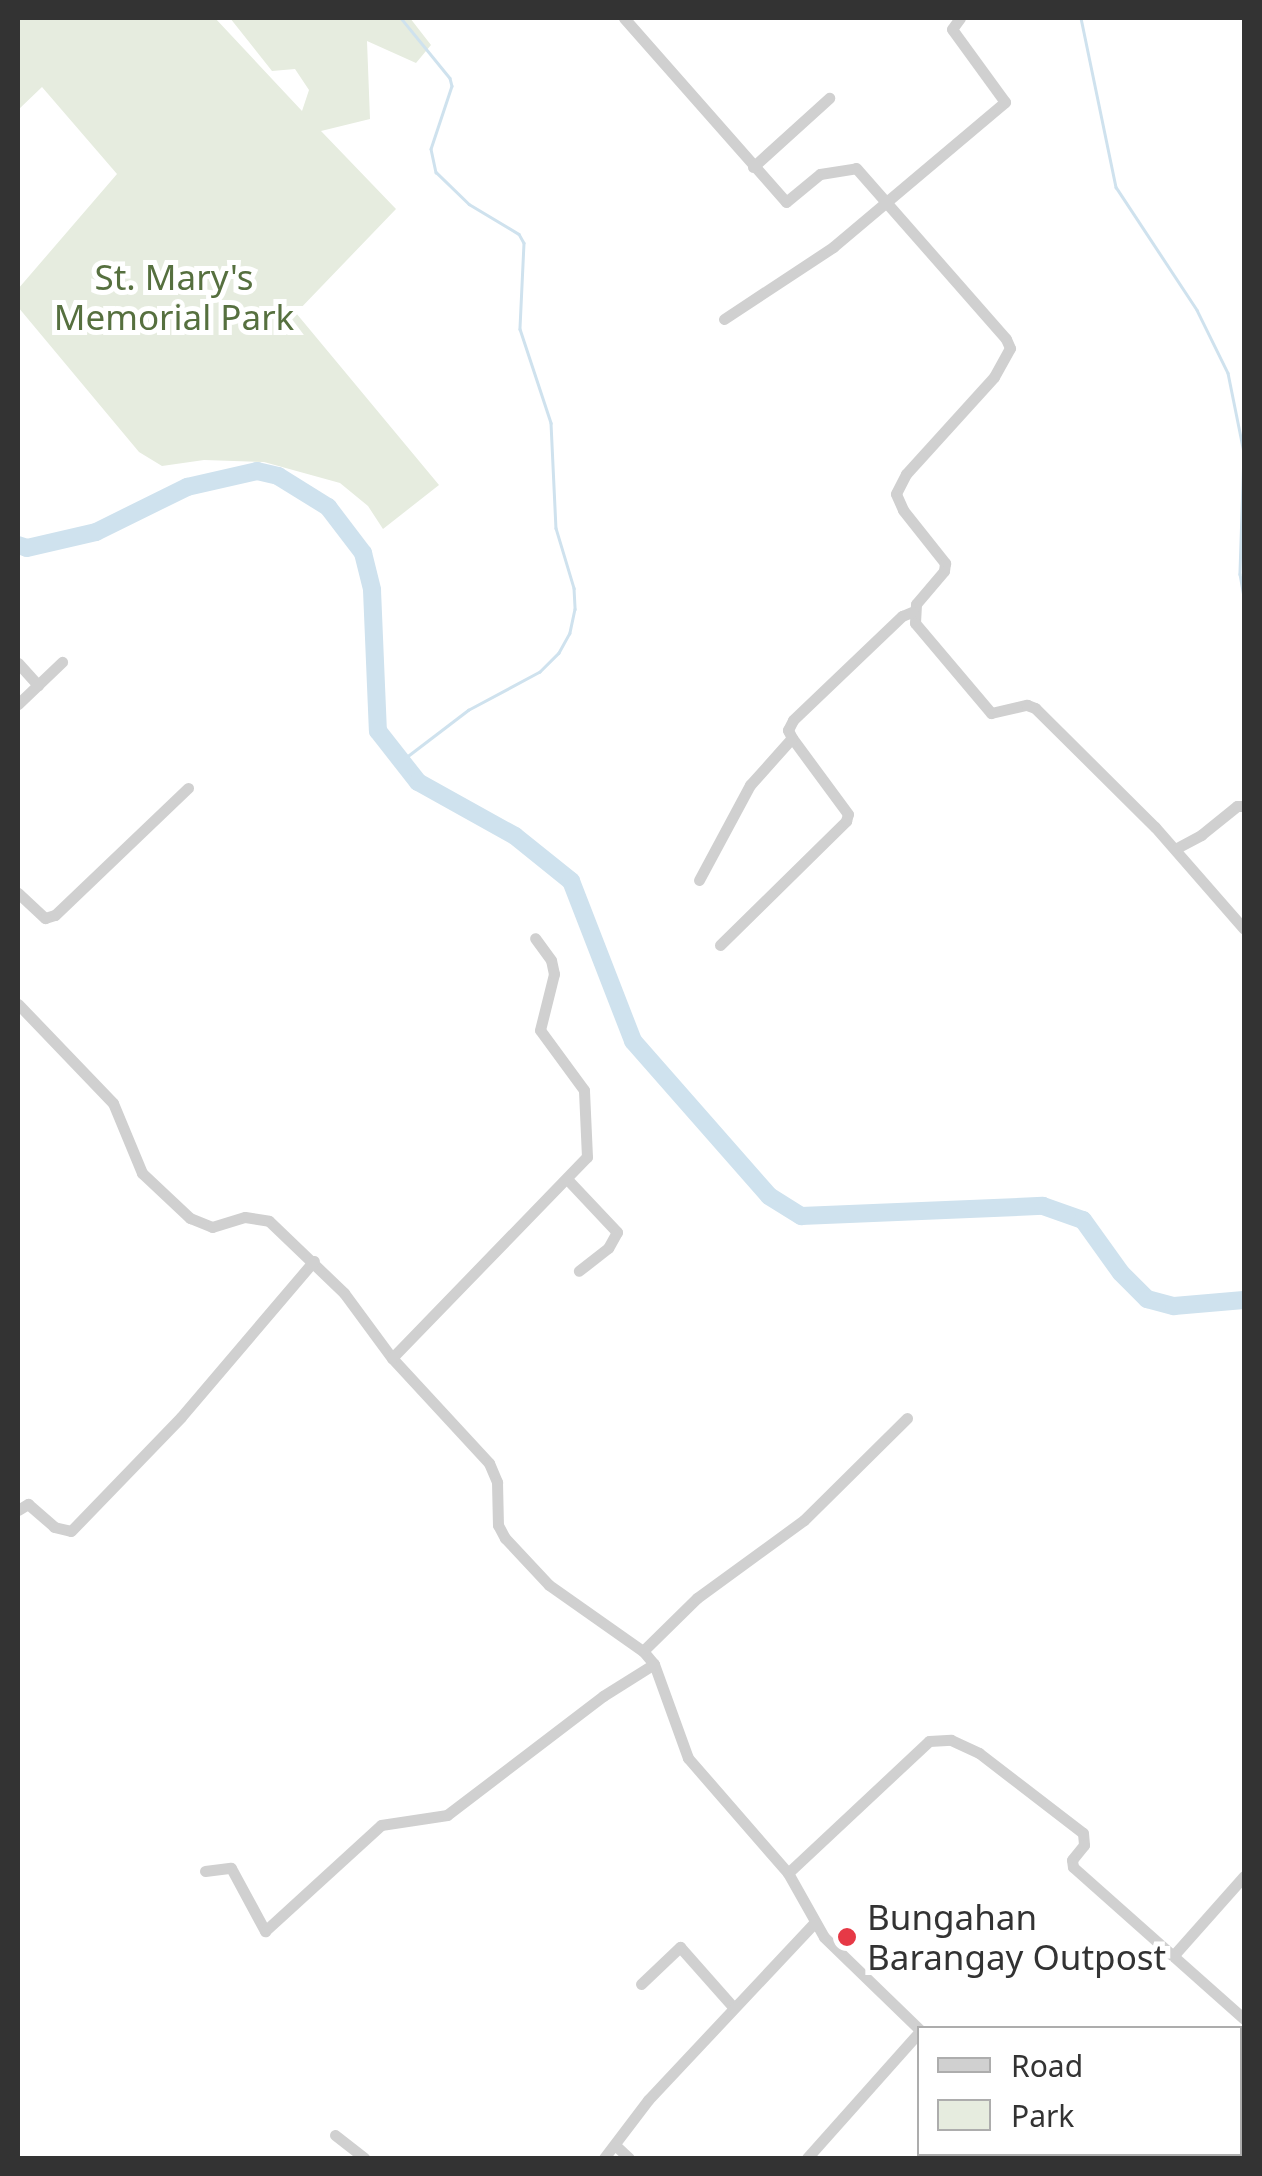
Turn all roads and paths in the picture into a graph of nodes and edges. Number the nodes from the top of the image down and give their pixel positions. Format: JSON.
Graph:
{"nodes":[{"id":1,"x":624,"y":18,"type":"edge"},
{"id":2,"x":960,"y":18,"type":"edge"},
{"id":3,"x":829,"y":98,"type":"dead end"},
{"id":4,"x":754,"y":167,"type":"junction"},
{"id":5,"x":888,"y":204,"type":"junction"},
{"id":6,"x":724,"y":319,"type":"dead end"},
{"id":7,"x":912,"y":612,"type":"junction"},
{"id":8,"x":62,"y":662,"type":"dead end"},
{"id":9,"x":18,"y":664,"type":"edge"},
{"id":10,"x":38,"y":685,"type":"junction"},
{"id":11,"x":18,"y":704,"type":"edge"},
{"id":12,"x":792,"y":738,"type":"junction"},
{"id":13,"x":188,"y":788,"type":"dead end"},
{"id":14,"x":1244,"y":806,"type":"edge"},
{"id":15,"x":1174,"y":849,"type":"junction"},
{"id":16,"x":699,"y":880,"type":"dead end"},
{"id":17,"x":18,"y":893,"type":"edge"},
{"id":18,"x":1244,"y":929,"type":"edge"},
{"id":19,"x":535,"y":938,"type":"dead end"},
{"id":20,"x":720,"y":945,"type":"dead end"},
{"id":21,"x":18,"y":1004,"type":"edge"},
{"id":22,"x":568,"y":1180,"type":"junction"},
{"id":23,"x":314,"y":1261,"type":"junction"},
{"id":24,"x":579,"y":1271,"type":"dead end"},
{"id":25,"x":392,"y":1358,"type":"junction"},
{"id":26,"x":907,"y":1418,"type":"dead end"},
{"id":27,"x":18,"y":1510,"type":"edge"},
{"id":28,"x":643,"y":1651,"type":"junction"},
{"id":29,"x":654,"y":1664,"type":"junction"},
{"id":30,"x":205,"y":1871,"type":"dead end"},
{"id":31,"x":788,"y":1873,"type":"junction"},
{"id":32,"x":1244,"y":1876,"type":"edge"},
{"id":33,"x":814,"y":1922,"type":"junction"},
{"id":34,"x":1174,"y":1956,"type":"junction"},
{"id":35,"x":641,"y":1984,"type":"dead end"},
{"id":36,"x":734,"y":2008,"type":"junction"},
{"id":37,"x":1244,"y":2019,"type":"edge"},
{"id":38,"x":917,"y":2028,"type":"edge"},
{"id":39,"x":917,"y":2034,"type":"edge"},
{"id":40,"x":335,"y":2135,"type":"dead end"},
{"id":41,"x":615,"y":2145,"type":"junction"},
{"id":42,"x":364,"y":2158,"type":"edge"},
{"id":43,"x":604,"y":2158,"type":"edge"},
{"id":44,"x":629,"y":2158,"type":"edge"},
{"id":45,"x":806,"y":2158,"type":"edge"}],
"edges":[{"from":1,"to":4,"type":"street"},
{"from":2,"to":5,"type":"street"},
{"from":3,"to":4,"type":"street"},
{"from":4,"to":5,"type":"street"},
{"from":5,"to":6,"type":"street"},
{"from":5,"to":7,"type":"street"},
{"from":7,"to":12,"type":"street"},
{"from":7,"to":15,"type":"street"},
{"from":8,"to":10,"type":"street"},
{"from":9,"to":10,"type":"street"},
{"from":10,"to":11,"type":"street"},
{"from":12,"to":16,"type":"street"},
{"from":12,"to":20,"type":"street"},
{"from":13,"to":17,"type":"street"},
{"from":14,"to":15,"type":"street"},
{"from":15,"to":18,"type":"street"},
{"from":19,"to":22,"type":"street"},
{"from":21,"to":23,"type":"street"},
{"from":22,"to":24,"type":"street"},
{"from":22,"to":25,"type":"street"},
{"from":23,"to":25,"type":"street"},
{"from":23,"to":27,"type":"street"},
{"from":25,"to":28,"type":"street"},
{"from":26,"to":28,"type":"street"},
{"from":28,"to":29,"type":"street"},
{"from":29,"to":30,"type":"street"},
{"from":29,"to":31,"type":"street"},
{"from":31,"to":33,"type":"street"},
{"from":31,"to":34,"type":"street"},
{"from":32,"to":34,"type":"street"},
{"from":33,"to":36,"type":"street"},
{"from":33,"to":38,"type":"street"},
{"from":34,"to":37,"type":"street"},
{"from":35,"to":36,"type":"street"},
{"from":36,"to":41,"type":"street"},
{"from":39,"to":45,"type":"street"},
{"from":40,"to":42,"type":"street"},
{"from":41,"to":43,"type":"street"},
{"from":41,"to":44,"type":"street"}]}
